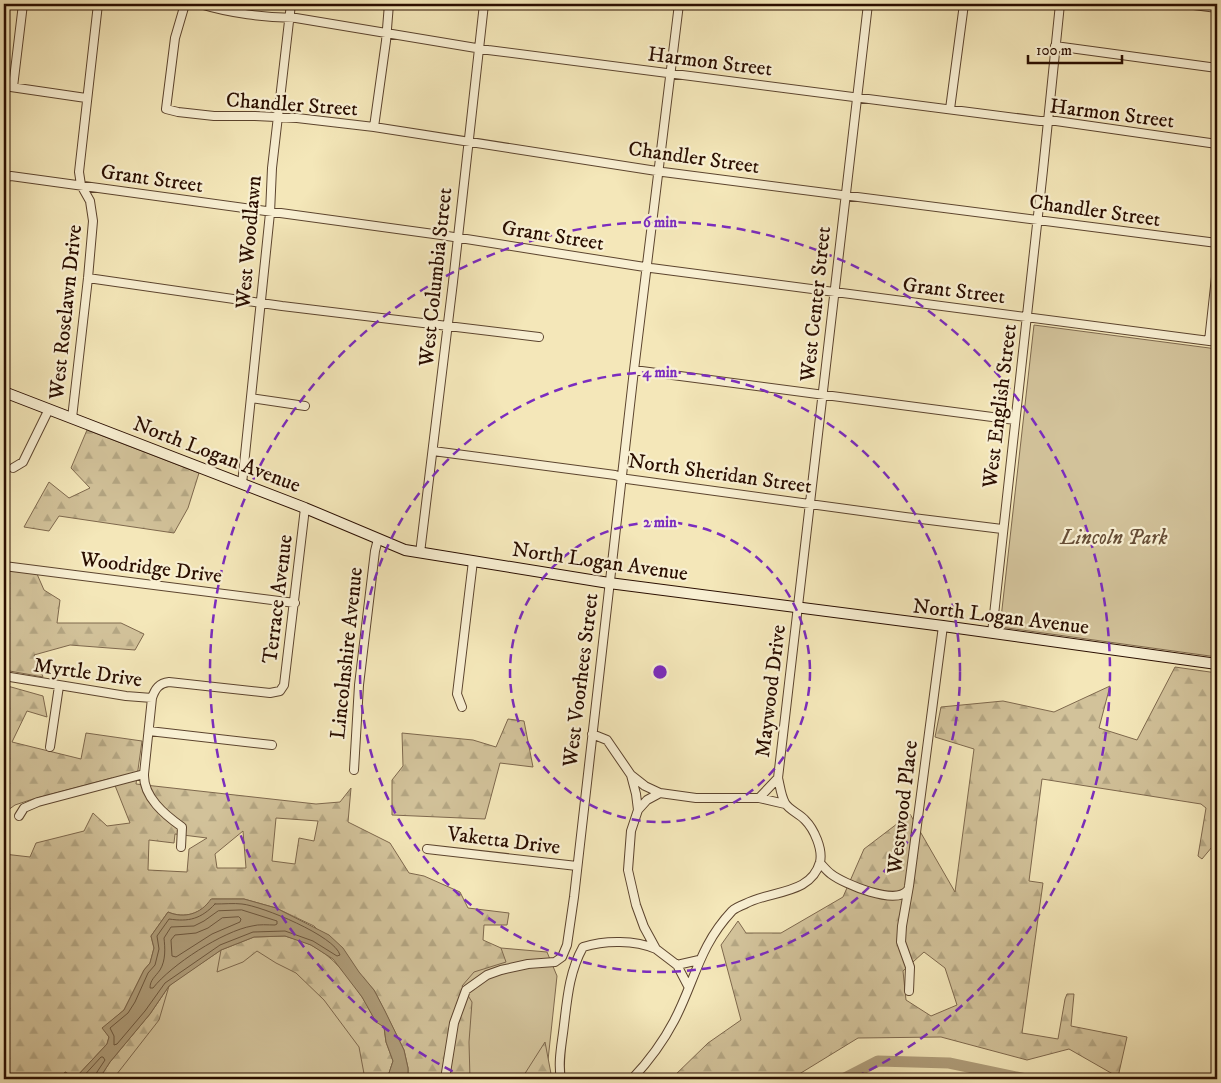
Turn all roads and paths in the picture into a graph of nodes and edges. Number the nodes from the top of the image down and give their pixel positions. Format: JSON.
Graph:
{"nodes":[{"id":1,"x":23,"y":4,"type":"edge"},
{"id":2,"x":98,"y":4,"type":"edge"},
{"id":3,"x":185,"y":4,"type":"edge"},
{"id":4,"x":200,"y":4,"type":"edge"},
{"id":5,"x":291,"y":4,"type":"edge"},
{"id":6,"x":389,"y":4,"type":"edge"},
{"id":7,"x":484,"y":4,"type":"edge"},
{"id":8,"x":679,"y":4,"type":"edge"},
{"id":9,"x":868,"y":4,"type":"edge"},
{"id":10,"x":964,"y":4,"type":"edge"},
{"id":11,"x":1060,"y":4,"type":"edge"},
{"id":12,"x":1186,"y":4,"type":"edge"},
{"id":13,"x":1217,"y":8,"type":"edge"},
{"id":14,"x":290,"y":18,"type":"junction"},
{"id":15,"x":387,"y":33,"type":"junction"},
{"id":16,"x":1055,"y":46,"type":"junction"},
{"id":17,"x":479,"y":48,"type":"junction"},
{"id":18,"x":1217,"y":68,"type":"edge"},
{"id":19,"x":670,"y":73,"type":"junction"},
{"id":20,"x":4,"y":86,"type":"edge"},
{"id":21,"x":13,"y":87,"type":"junction"},
{"id":22,"x":86,"y":98,"type":"junction"},
{"id":23,"x":856,"y":98,"type":"junction"},
{"id":24,"x":950,"y":109,"type":"junction"},
{"id":25,"x":278,"y":117,"type":"junction"},
{"id":26,"x":1048,"y":121,"type":"junction"},
{"id":27,"x":374,"y":127,"type":"junction"},
{"id":28,"x":468,"y":142,"type":"junction"},
{"id":29,"x":1217,"y":144,"type":"edge"},
{"id":30,"x":658,"y":171,"type":"junction"},
{"id":31,"x":4,"y":178,"type":"edge"},
{"id":32,"x":82,"y":185,"type":"junction"},
{"id":33,"x":844,"y":194,"type":"junction"},
{"id":34,"x":270,"y":213,"type":"junction"},
{"id":35,"x":1038,"y":219,"type":"junction"},
{"id":36,"x":457,"y":238,"type":"junction"},
{"id":37,"x":1217,"y":243,"type":"edge"},
{"id":38,"x":646,"y":267,"type":"junction"},
{"id":39,"x":1217,"y":268,"type":"edge"},
{"id":40,"x":88,"y":278,"type":"junction"},
{"id":41,"x":834,"y":292,"type":"junction"},
{"id":42,"x":261,"y":302,"type":"junction"},
{"id":43,"x":1027,"y":316,"type":"junction"},
{"id":44,"x":447,"y":325,"type":"junction"},
{"id":45,"x":539,"y":337,"type":"dead end"},
{"id":46,"x":1213,"y":341,"type":"edge"},
{"id":47,"x":634,"y":370,"type":"junction"},
{"id":48,"x":4,"y":392,"type":"edge"},
{"id":49,"x":822,"y":395,"type":"junction"},
{"id":50,"x":251,"y":398,"type":"junction"},
{"id":51,"x":305,"y":406,"type":"dead end"},
{"id":52,"x":50,"y":409,"type":"junction"},
{"id":53,"x":72,"y":418,"type":"junction"},
{"id":54,"x":1014,"y":420,"type":"junction"},
{"id":55,"x":433,"y":451,"type":"junction"},
{"id":56,"x":13,"y":468,"type":"dead end"},
{"id":57,"x":621,"y":477,"type":"junction"},
{"id":58,"x":242,"y":484,"type":"junction"},
{"id":59,"x":810,"y":504,"type":"junction"},
{"id":60,"x":305,"y":508,"type":"junction"},
{"id":61,"x":1002,"y":529,"type":"junction"},
{"id":62,"x":378,"y":539,"type":"junction"},
{"id":63,"x":420,"y":553,"type":"junction"},
{"id":64,"x":472,"y":561,"type":"junction"},
{"id":65,"x":4,"y":566,"type":"edge"},
{"id":66,"x":609,"y":583,"type":"junction"},
{"id":67,"x":295,"y":602,"type":"junction"},
{"id":68,"x":798,"y":608,"type":"junction"},
{"id":69,"x":943,"y":626,"type":"junction"},
{"id":70,"x":992,"y":633,"type":"junction"},
{"id":71,"x":1217,"y":664,"type":"edge"},
{"id":72,"x":4,"y":676,"type":"edge"},
{"id":73,"x":59,"y":686,"type":"junction"},
{"id":74,"x":278,"y":692,"type":"joint"},
{"id":75,"x":152,"y":698,"type":"junction"},
{"id":76,"x":462,"y":707,"type":"dead end"},
{"id":77,"x":149,"y":731,"type":"junction"},
{"id":78,"x":592,"y":734,"type":"junction"},
{"id":79,"x":272,"y":745,"type":"dead end"},
{"id":80,"x":50,"y":747,"type":"dead end"},
{"id":81,"x":354,"y":770,"type":"dead end"},
{"id":82,"x":144,"y":774,"type":"junction"},
{"id":83,"x":631,"y":775,"type":"junction"},
{"id":84,"x":778,"y":778,"type":"junction"},
{"id":85,"x":660,"y":793,"type":"junction"},
{"id":86,"x":759,"y":798,"type":"junction"},
{"id":87,"x":785,"y":804,"type":"junction"},
{"id":88,"x":638,"y":810,"type":"junction"},
{"id":89,"x":19,"y":816,"type":"dead end"},
{"id":90,"x":181,"y":847,"type":"dead end"},
{"id":91,"x":427,"y":849,"type":"dead end"},
{"id":92,"x":820,"y":862,"type":"junction"},
{"id":93,"x":577,"y":866,"type":"junction"},
{"id":94,"x":830,"y":874,"type":"junction"},
{"id":95,"x":813,"y":878,"type":"junction"},
{"id":96,"x":908,"y":890,"type":"junction"},
{"id":97,"x":656,"y":949,"type":"junction"},
{"id":98,"x":699,"y":960,"type":"junction"},
{"id":99,"x":677,"y":965,"type":"junction"},
{"id":100,"x":688,"y":986,"type":"junction"},
{"id":101,"x":909,"y":992,"type":"dead end"},
{"id":102,"x":445,"y":1079,"type":"edge"},
{"id":103,"x":561,"y":1079,"type":"edge"},
{"id":104,"x":632,"y":1079,"type":"edge"}],
"edges":[{"from":1,"to":21,"type":"street"},
{"from":2,"to":22,"type":"street","name":"West Roselawn Drive"},
{"from":3,"to":25,"type":"street","name":"Chandler Street"},
{"from":4,"to":14,"type":"street","name":"Harmon Street"},
{"from":5,"to":14,"type":"street","name":"West Woodlawn"},
{"from":6,"to":15,"type":"street"},
{"from":7,"to":17,"type":"street","name":"West Columbia Street"},
{"from":8,"to":19,"type":"street","name":"West Voorhees Street"},
{"from":9,"to":23,"type":"street","name":"West Center Street"},
{"from":10,"to":24,"type":"street"},
{"from":11,"to":16,"type":"street","name":"West English Street"},
{"from":12,"to":13,"type":"street"},
{"from":14,"to":15,"type":"street","name":"Harmon Street"},
{"from":14,"to":25,"type":"street","name":"West Woodlawn"},
{"from":15,"to":17,"type":"street","name":"Harmon Street"},
{"from":15,"to":27,"type":"street"},
{"from":16,"to":18,"type":"street"},
{"from":16,"to":26,"type":"street","name":"West English Street"},
{"from":17,"to":19,"type":"street","name":"Harmon Street"},
{"from":17,"to":28,"type":"street","name":"West Columbia Street"},
{"from":19,"to":23,"type":"street","name":"Harmon Street"},
{"from":19,"to":30,"type":"street","name":"West Voorhees Street"},
{"from":20,"to":21,"type":"street"},
{"from":21,"to":22,"type":"street"},
{"from":22,"to":32,"type":"street","name":"West Roselawn Drive"},
{"from":23,"to":24,"type":"street","name":"Harmon Street"},
{"from":23,"to":33,"type":"street","name":"West Center Street"},
{"from":24,"to":26,"type":"street","name":"Harmon Street"},
{"from":25,"to":27,"type":"street","name":"Chandler Street"},
{"from":25,"to":34,"type":"street","name":"West Woodlawn"},
{"from":26,"to":29,"type":"street","name":"Harmon Street"},
{"from":26,"to":35,"type":"street","name":"West English Street"},
{"from":27,"to":28,"type":"street","name":"Chandler Street"},
{"from":28,"to":30,"type":"street","name":"Chandler Street"},
{"from":28,"to":36,"type":"street","name":"West Columbia Street"},
{"from":30,"to":33,"type":"street","name":"Chandler Street"},
{"from":30,"to":38,"type":"street","name":"West Voorhees Street"},
{"from":31,"to":32,"type":"street","name":"Grant Street"},
{"from":32,"to":34,"type":"street","name":"Grant Street"},
{"from":32,"to":40,"type":"street","name":"West Roselawn Drive"},
{"from":33,"to":35,"type":"street","name":"Chandler Street"},
{"from":33,"to":41,"type":"street","name":"West Center Street"},
{"from":34,"to":36,"type":"street","name":"Grant Street"},
{"from":34,"to":42,"type":"street","name":"West Woodlawn"},
{"from":35,"to":37,"type":"street","name":"Chandler Street"},
{"from":35,"to":43,"type":"street","name":"West English Street"},
{"from":36,"to":38,"type":"street","name":"Grant Street"},
{"from":36,"to":44,"type":"street","name":"West Columbia Street"},
{"from":38,"to":41,"type":"street","name":"Grant Street"},
{"from":38,"to":47,"type":"street","name":"West Voorhees Street"},
{"from":39,"to":46,"type":"street"},
{"from":40,"to":42,"type":"street"},
{"from":40,"to":53,"type":"street","name":"West Roselawn Drive"},
{"from":41,"to":43,"type":"street","name":"Grant Street"},
{"from":41,"to":49,"type":"street","name":"West Center Street"},
{"from":42,"to":44,"type":"street"},
{"from":42,"to":50,"type":"street","name":"West Woodlawn"},
{"from":43,"to":46,"type":"street","name":"Grant Street"},
{"from":43,"to":54,"type":"street","name":"West English Street"},
{"from":44,"to":45,"type":"street"},
{"from":44,"to":55,"type":"street","name":"West Columbia Street"},
{"from":47,"to":49,"type":"street"},
{"from":47,"to":57,"type":"street","name":"West Voorhees Street"},
{"from":48,"to":52,"type":"street","name":"North Logan Avenue"},
{"from":49,"to":54,"type":"street"},
{"from":49,"to":59,"type":"street","name":"West Center Street"},
{"from":50,"to":51,"type":"street"},
{"from":50,"to":58,"type":"street","name":"West Woodlawn"},
{"from":52,"to":53,"type":"street","name":"North Logan Avenue"},
{"from":52,"to":56,"type":"street"},
{"from":53,"to":58,"type":"street","name":"North Logan Avenue"},
{"from":54,"to":61,"type":"street","name":"West English Street"},
{"from":55,"to":57,"type":"street","name":"North Sheridan Street"},
{"from":55,"to":63,"type":"street","name":"West Columbia Street"},
{"from":57,"to":59,"type":"street","name":"North Sheridan Street"},
{"from":57,"to":66,"type":"street","name":"West Voorhees Street"},
{"from":58,"to":60,"type":"street","name":"North Logan Avenue"},
{"from":59,"to":61,"type":"street","name":"North Sheridan Street"},
{"from":59,"to":68,"type":"street","name":"West Center Street"},
{"from":60,"to":62,"type":"street","name":"North Logan Avenue"},
{"from":60,"to":67,"type":"street","name":"Terrace Avenue"},
{"from":61,"to":70,"type":"street","name":"West English Street"},
{"from":62,"to":63,"type":"street","name":"North Logan Avenue"},
{"from":62,"to":81,"type":"street","name":"Lincolnshire Avenue"},
{"from":63,"to":64,"type":"street","name":"North Logan Avenue"},
{"from":64,"to":66,"type":"street","name":"North Logan Avenue"},
{"from":64,"to":76,"type":"street"},
{"from":65,"to":67,"type":"street","name":"Woodridge Drive"},
{"from":66,"to":68,"type":"street","name":"North Logan Avenue"},
{"from":66,"to":78,"type":"street","name":"West Voorhees Street"},
{"from":67,"to":74,"type":"street","name":"Terrace Avenue"},
{"from":68,"to":69,"type":"street","name":"North Logan Avenue"},
{"from":68,"to":84,"type":"street","name":"Maywood Drive"},
{"from":69,"to":70,"type":"street","name":"North Logan Avenue"},
{"from":69,"to":96,"type":"street","name":"Westwood Place"},
{"from":70,"to":71,"type":"street","name":"North Logan Avenue"},
{"from":72,"to":73,"type":"street","name":"Myrtle Drive"},
{"from":73,"to":75,"type":"street","name":"Myrtle Drive"},
{"from":73,"to":80,"type":"street"},
{"from":74,"to":75,"type":"street","name":"Myrtle Drive"},
{"from":75,"to":77,"type":"street"},
{"from":77,"to":79,"type":"street"},
{"from":77,"to":82,"type":"street"},
{"from":78,"to":83,"type":"street"},
{"from":78,"to":93,"type":"street","name":"West Voorhees Street"},
{"from":82,"to":89,"type":"street"},
{"from":82,"to":90,"type":"street"},
{"from":83,"to":85,"type":"street"},
{"from":83,"to":88,"type":"street"},
{"from":84,"to":86,"type":"street","name":"Maywood Drive"},
{"from":84,"to":87,"type":"street","name":"Maywood Drive"},
{"from":85,"to":86,"type":"street"},
{"from":85,"to":88,"type":"street"},
{"from":86,"to":87,"type":"street"},
{"from":87,"to":92,"type":"street"},
{"from":88,"to":97,"type":"street"},
{"from":91,"to":93,"type":"street","name":"Vaketta Drive"},
{"from":92,"to":94,"type":"street"},
{"from":92,"to":95,"type":"street"},
{"from":93,"to":102,"type":"street","name":"West Voorhees Street"},
{"from":94,"to":95,"type":"street"},
{"from":94,"to":96,"type":"street"},
{"from":95,"to":98,"type":"street"},
{"from":96,"to":101,"type":"street","name":"Westwood Place"},
{"from":97,"to":99,"type":"street"},
{"from":97,"to":103,"type":"street"},
{"from":98,"to":99,"type":"street"},
{"from":98,"to":100,"type":"street"},
{"from":99,"to":100,"type":"street"},
{"from":100,"to":104,"type":"street"}]}
